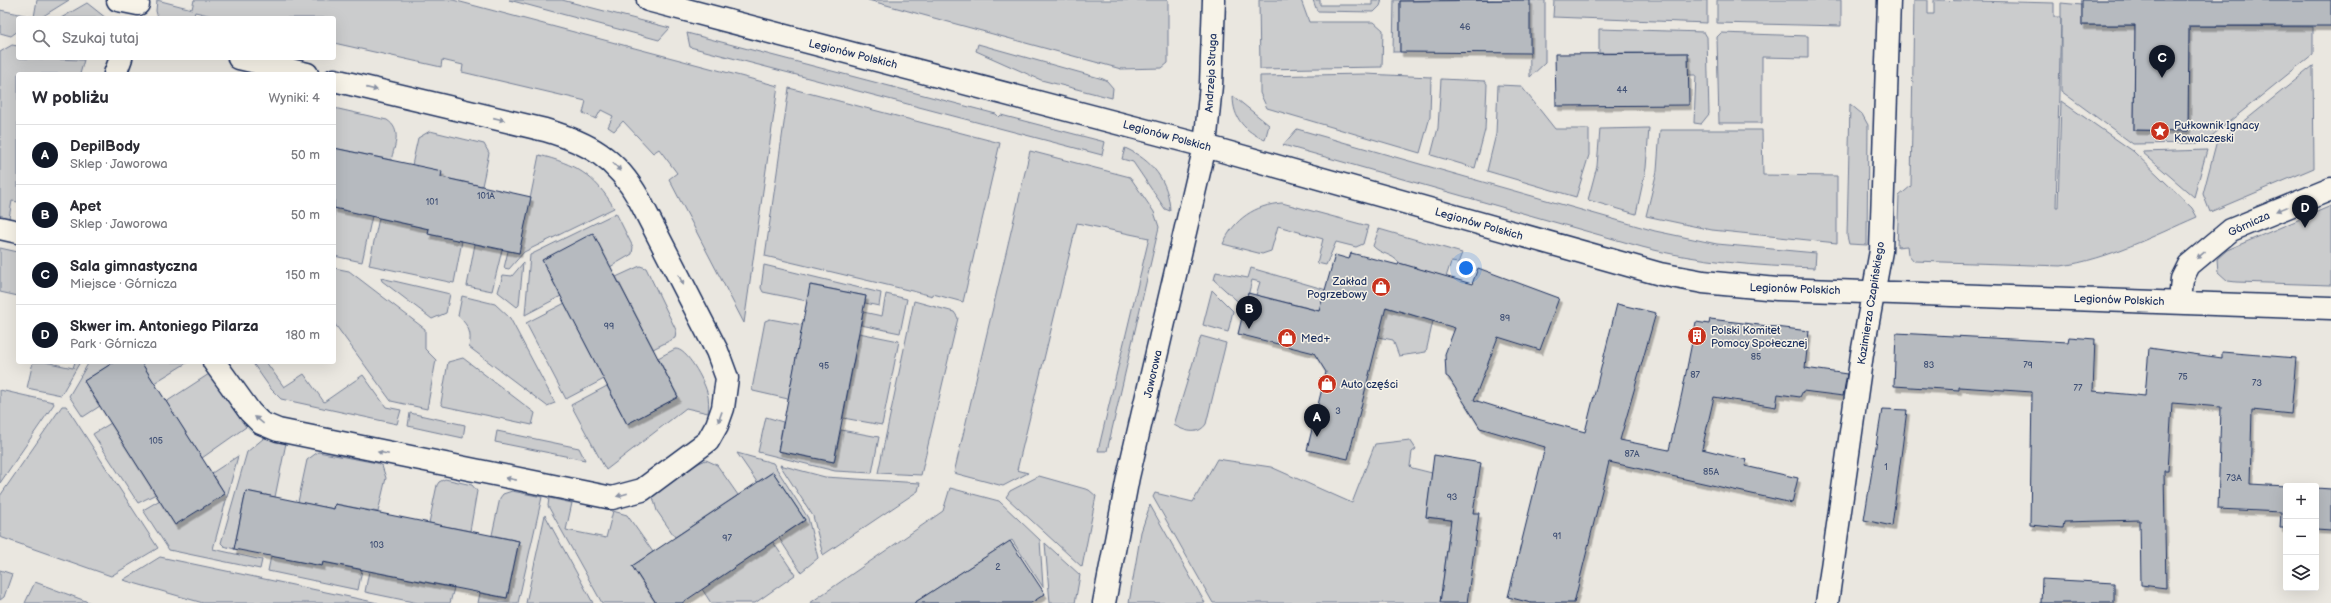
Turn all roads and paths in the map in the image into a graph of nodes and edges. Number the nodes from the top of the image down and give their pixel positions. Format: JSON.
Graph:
{"nodes":[{"id":1,"x":648,"y":0,"type":"edge"},
{"id":2,"x":1214,"y":0,"type":"edge"},
{"id":3,"x":1889,"y":0,"type":"edge"},
{"id":4,"x":120,"y":60,"type":"edge"},
{"id":5,"x":248,"y":60,"type":"edge"},
{"id":6,"x":116,"y":72,"type":"edge"},
{"id":7,"x":298,"y":72,"type":"edge"},
{"id":8,"x":336,"y":80,"type":"edge"},
{"id":9,"x":1205,"y":146,"type":"junction"},
{"id":10,"x":2331,"y":189,"type":"edge"},
{"id":11,"x":0,"y":228,"type":"edge"},
{"id":12,"x":16,"y":232,"type":"edge"},
{"id":13,"x":1873,"y":292,"type":"junction"},
{"id":14,"x":2180,"y":302,"type":"junction"},
{"id":15,"x":2331,"y":308,"type":"edge"},
{"id":16,"x":215,"y":364,"type":"edge"},
{"id":17,"x":1104,"y":603,"type":"edge"},
{"id":18,"x":1827,"y":603,"type":"edge"}],
"edges":[{"from":1,"to":9,"type":"street","name":"Legionów Polskich"},
{"from":2,"to":9,"type":"street","name":"Andrzeja Struga"},
{"from":3,"to":13,"type":"street","name":"Kazimierza Czapińskiego"},
{"from":4,"to":6,"type":"street"},
{"from":5,"to":7,"type":"street"},
{"from":8,"to":16,"type":"street","one_way":true},
{"from":9,"to":13,"type":"street","name":"Legionów Polskich"},
{"from":9,"to":17,"type":"street","name":"Jaworowa"},
{"from":10,"to":14,"type":"street","name":"Górnicza","one_way":true},
{"from":11,"to":12,"type":"street"},
{"from":13,"to":14,"type":"street","name":"Legionów Polskich"},
{"from":13,"to":18,"type":"street","name":"Kazimierza Czapińskiego"},
{"from":14,"to":15,"type":"street","name":"Legionów Polskich"}]}
